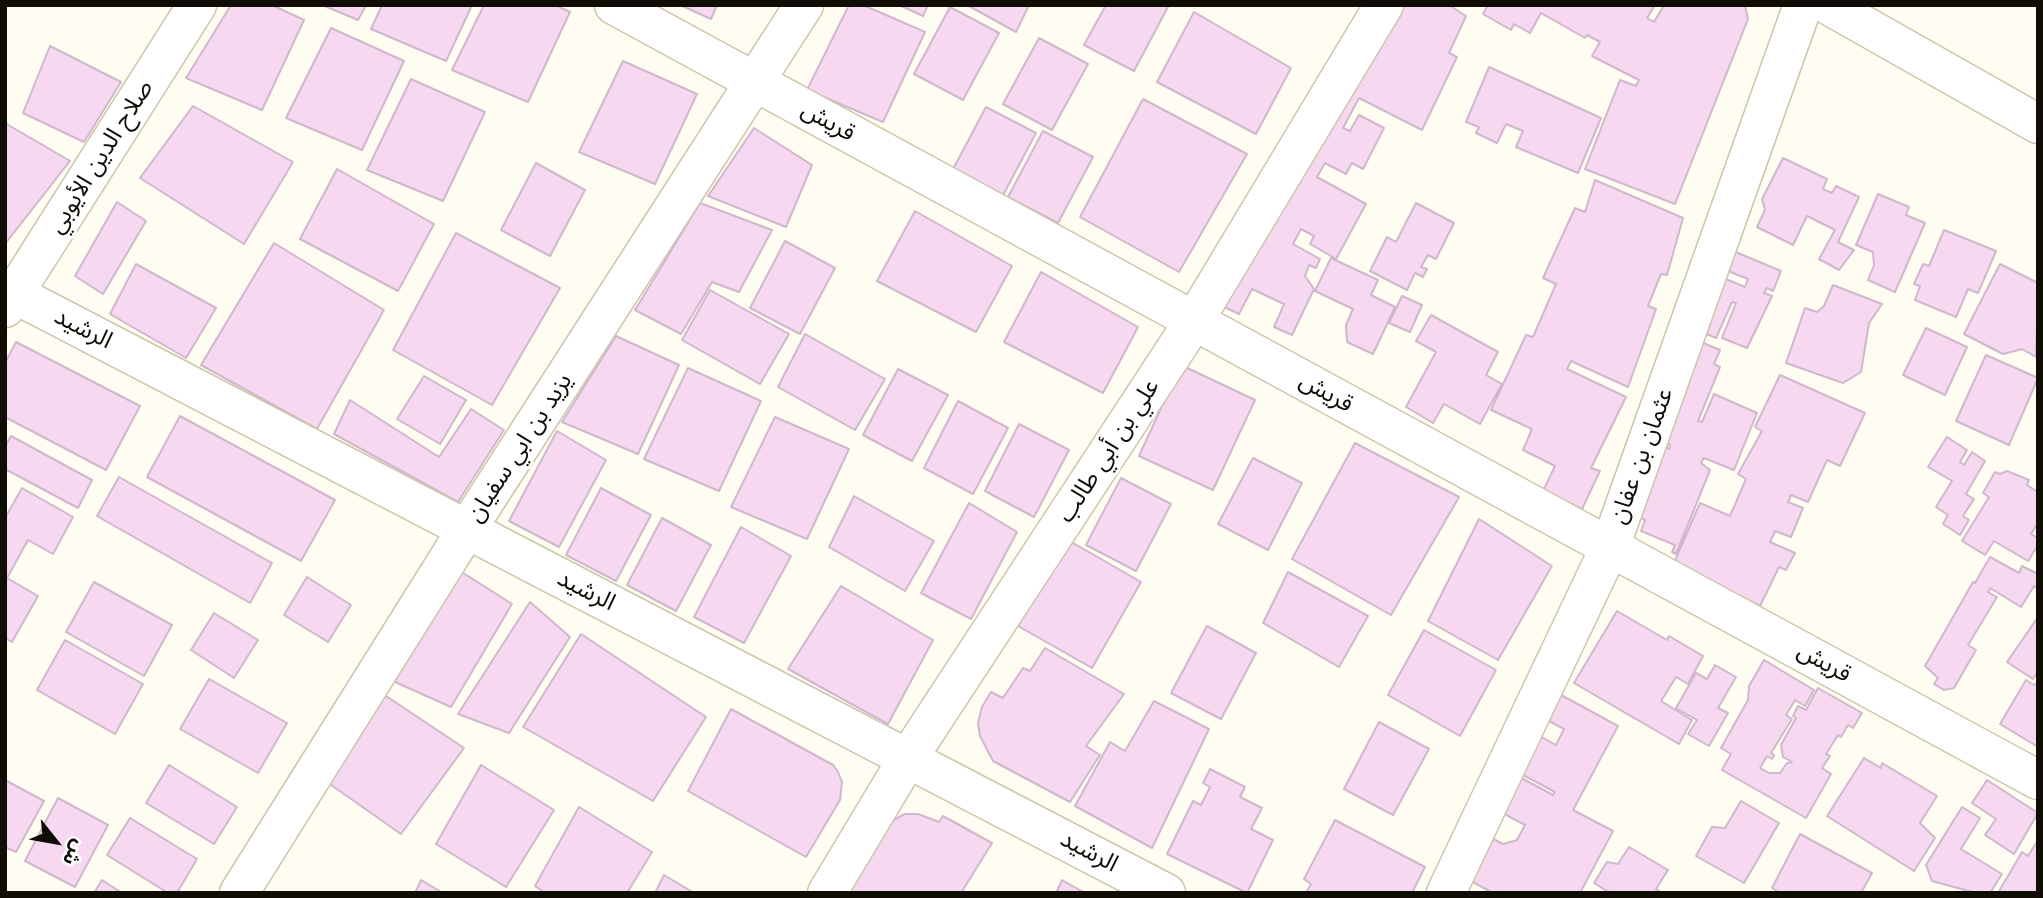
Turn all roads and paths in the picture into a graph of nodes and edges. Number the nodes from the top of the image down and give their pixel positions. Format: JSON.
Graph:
{"nodes":[{"id":1,"x":197,"y":5,"type":"edge"},
{"id":2,"x":614,"y":5,"type":"edge"},
{"id":3,"x":804,"y":5,"type":"edge"},
{"id":4,"x":1384,"y":5,"type":"edge"},
{"id":5,"x":1803,"y":5,"type":"edge"},
{"id":6,"x":1828,"y":5,"type":"edge"},
{"id":7,"x":754,"y":82,"type":"junction"},
{"id":8,"x":2038,"y":124,"type":"edge"},
{"id":9,"x":8,"y":297,"type":"edge"},
{"id":10,"x":1194,"y":321,"type":"junction"},
{"id":11,"x":467,"y":529,"type":"junction"},
{"id":12,"x":1609,"y":547,"type":"junction"},
{"id":13,"x":908,"y":758,"type":"junction"},
{"id":14,"x":2038,"y":780,"type":"edge"},
{"id":15,"x":239,"y":893,"type":"edge"},
{"id":16,"x":827,"y":893,"type":"edge"},
{"id":17,"x":1166,"y":893,"type":"edge"},
{"id":18,"x":1446,"y":893,"type":"edge"}],
"edges":[{"from":1,"to":9,"type":"street","name":"صلاح الدين الأيوبي"},
{"from":2,"to":7,"type":"street","name":"قريش"},
{"from":3,"to":7,"type":"street","name":"يزيد بن ابي سفيان"},
{"from":4,"to":10,"type":"street","name":"علي بن أبي طالب"},
{"from":5,"to":12,"type":"street","name":"عثمان بن عفان"},
{"from":6,"to":8,"type":"street"},
{"from":7,"to":10,"type":"street","name":"قريش"},
{"from":7,"to":11,"type":"street","name":"يزيد بن ابي سفيان"},
{"from":9,"to":11,"type":"street","name":"الرشيد"},
{"from":10,"to":12,"type":"street","name":"قريش"},
{"from":10,"to":13,"type":"street","name":"علي بن أبي طالب"},
{"from":11,"to":13,"type":"street","name":"الرشيد"},
{"from":11,"to":15,"type":"street","name":"يزيد بن ابي سفيان"},
{"from":12,"to":14,"type":"street","name":"قريش"},
{"from":12,"to":18,"type":"street","name":"عثمان بن عفان"},
{"from":13,"to":16,"type":"street","name":"علي بن أبي طالب"},
{"from":13,"to":17,"type":"street","name":"الرشيد"}]}
